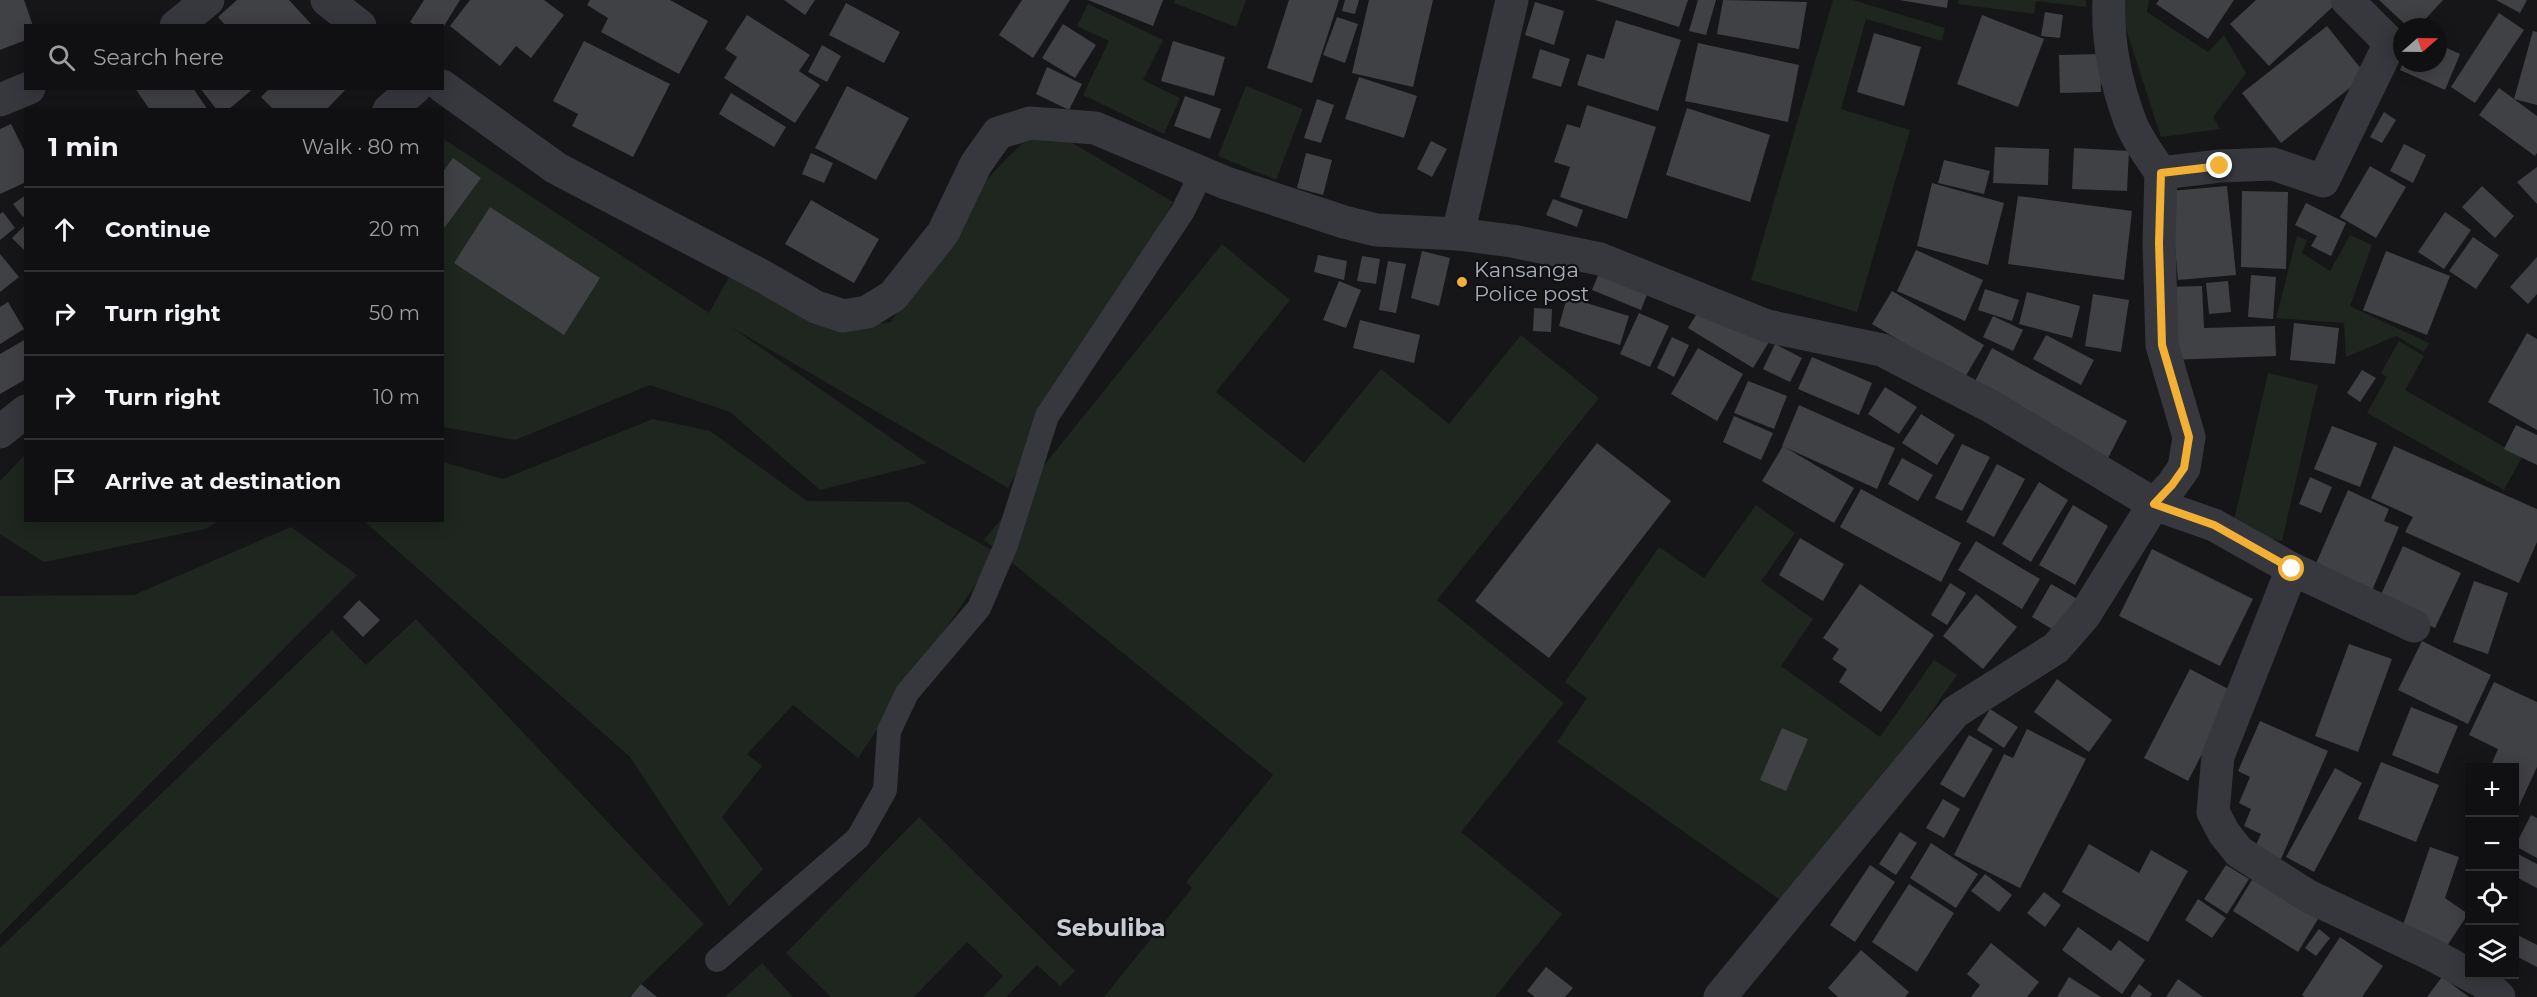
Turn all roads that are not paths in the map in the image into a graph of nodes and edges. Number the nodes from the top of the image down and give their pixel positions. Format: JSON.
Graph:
{"nodes":[{"id":1,"x":208,"y":0,"type":"edge"},
{"id":2,"x":327,"y":0,"type":"edge"},
{"id":3,"x":1512,"y":0,"type":"edge"},
{"id":4,"x":2109,"y":0,"type":"edge"},
{"id":5,"x":2347,"y":0,"type":"edge"},
{"id":6,"x":178,"y":24,"type":"edge"},
{"id":7,"x":357,"y":24,"type":"edge"},
{"id":8,"x":444,"y":87,"type":"edge"},
{"id":9,"x":24,"y":90,"type":"edge"},
{"id":10,"x":413,"y":90,"type":"edge"},
{"id":11,"x":0,"y":100,"type":"edge"},
{"id":12,"x":391,"y":108,"type":"edge"},
{"id":13,"x":2161,"y":173,"type":"junction"},
{"id":14,"x":1201,"y":174,"type":"junction"},
{"id":15,"x":1458,"y":234,"type":"junction"},
{"id":16,"x":24,"y":413,"type":"edge"},
{"id":17,"x":0,"y":432,"type":"edge"},
{"id":18,"x":2154,"y":504,"type":"junction"},
{"id":19,"x":2292,"y":569,"type":"junction"},
{"id":20,"x":2414,"y":626,"type":"dead end"},
{"id":21,"x":717,"y":960,"type":"dead end"},
{"id":22,"x":1720,"y":997,"type":"edge"},
{"id":23,"x":2499,"y":997,"type":"edge"}],
"edges":[{"from":1,"to":6,"type":"street"},
{"from":2,"to":7,"type":"street"},
{"from":3,"to":15,"type":"street"},
{"from":4,"to":13,"type":"street"},
{"from":5,"to":13,"type":"street"},
{"from":8,"to":14,"type":"street"},
{"from":9,"to":11,"type":"street"},
{"from":10,"to":12,"type":"street"},
{"from":13,"to":18,"type":"street"},
{"from":14,"to":15,"type":"street"},
{"from":14,"to":21,"type":"lane"},
{"from":15,"to":18,"type":"street"},
{"from":16,"to":17,"type":"street"},
{"from":18,"to":19,"type":"street"},
{"from":18,"to":22,"type":"street"},
{"from":19,"to":20,"type":"street"},
{"from":19,"to":23,"type":"street"}]}
